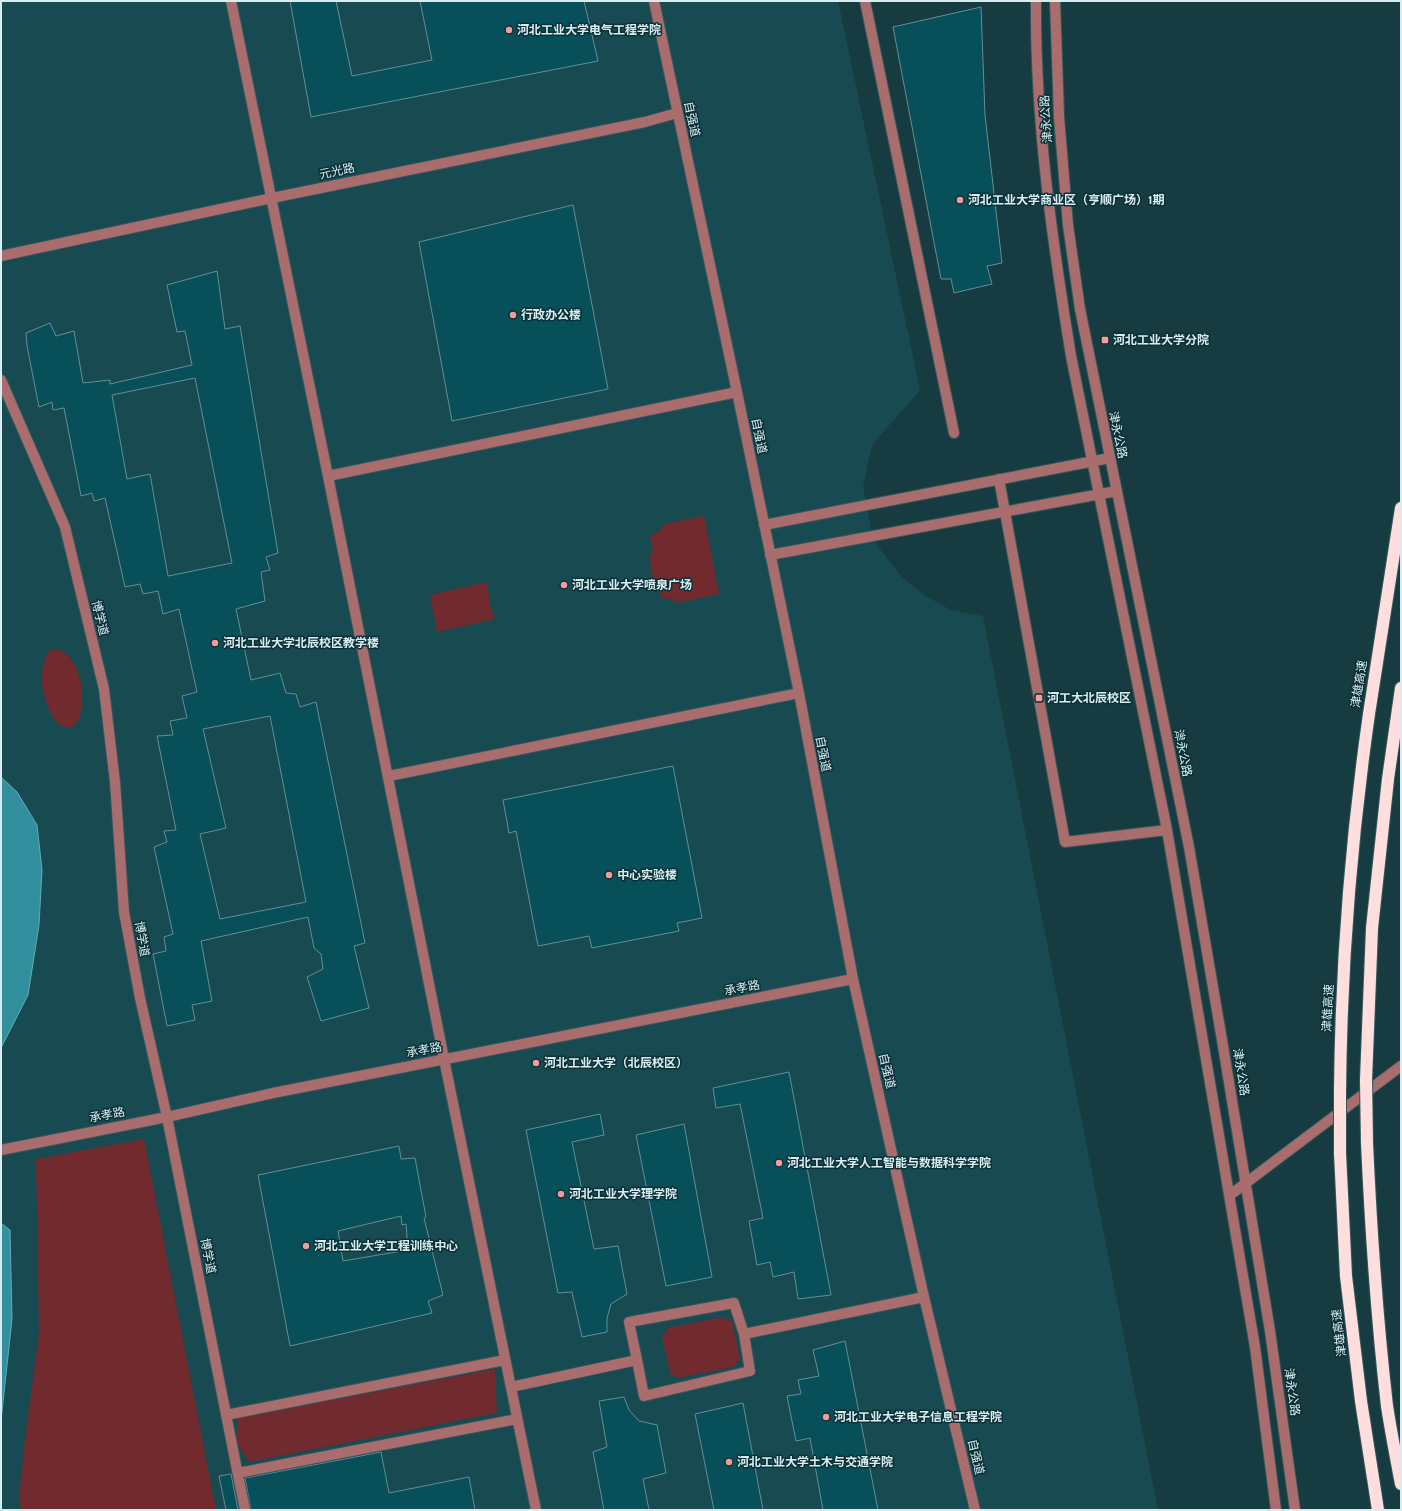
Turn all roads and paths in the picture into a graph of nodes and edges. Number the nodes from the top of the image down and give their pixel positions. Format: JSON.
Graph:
{"nodes":[{"id":1,"x":231,"y":1,"type":"edge"},
{"id":2,"x":654,"y":1,"type":"edge"},
{"id":3,"x":865,"y":1,"type":"edge"},
{"id":4,"x":1036,"y":1,"type":"edge"},
{"id":5,"x":1056,"y":1,"type":"edge"},
{"id":6,"x":677,"y":113,"type":"junction"},
{"id":7,"x":272,"y":198,"type":"junction"},
{"id":8,"x":1,"y":256,"type":"edge"},
{"id":9,"x":1,"y":380,"type":"edge"},
{"id":10,"x":737,"y":392,"type":"junction"},
{"id":11,"x":954,"y":433,"type":"dead end"},
{"id":12,"x":1110,"y":458,"type":"junction"},
{"id":13,"x":1093,"y":462,"type":"junction"},
{"id":14,"x":328,"y":476,"type":"junction"},
{"id":15,"x":999,"y":479,"type":"junction"},
{"id":16,"x":1117,"y":491,"type":"junction"},
{"id":17,"x":1100,"y":494,"type":"junction"},
{"id":18,"x":1401,"y":508,"type":"edge"},
{"id":19,"x":1005,"y":512,"type":"junction"},
{"id":20,"x":764,"y":525,"type":"junction"},
{"id":21,"x":770,"y":555,"type":"junction"},
{"id":22,"x":1401,"y":688,"type":"edge"},
{"id":23,"x":798,"y":693,"type":"junction"},
{"id":24,"x":389,"y":776,"type":"junction"},
{"id":25,"x":1167,"y":830,"type":"junction"},
{"id":26,"x":853,"y":979,"type":"junction"},
{"id":27,"x":444,"y":1060,"type":"junction"},
{"id":28,"x":1401,"y":1066,"type":"edge"},
{"id":29,"x":167,"y":1117,"type":"junction"},
{"id":30,"x":1,"y":1150,"type":"edge"},
{"id":31,"x":1245,"y":1183,"type":"junction"},
{"id":32,"x":1230,"y":1196,"type":"junction"},
{"id":33,"x":924,"y":1297,"type":"junction"},
{"id":34,"x":744,"y":1334,"type":"junction"},
{"id":35,"x":505,"y":1360,"type":"junction"},
{"id":36,"x":637,"y":1360,"type":"junction"},
{"id":37,"x":511,"y":1387,"type":"junction"},
{"id":38,"x":226,"y":1415,"type":"junction"},
{"id":39,"x":517,"y":1419,"type":"junction"},
{"id":40,"x":238,"y":1473,"type":"junction"},
{"id":41,"x":1401,"y":1484,"type":"edge"},
{"id":42,"x":245,"y":1510,"type":"edge"},
{"id":43,"x":536,"y":1510,"type":"edge"},
{"id":44,"x":975,"y":1510,"type":"edge"},
{"id":45,"x":1276,"y":1510,"type":"edge"},
{"id":46,"x":1295,"y":1510,"type":"edge"},
{"id":47,"x":1378,"y":1510,"type":"edge"}],
"edges":[{"from":1,"to":7,"type":"street"},
{"from":2,"to":6,"type":"street","name":"自强道"},
{"from":3,"to":11,"type":"street"},
{"from":4,"to":13,"type":"street","name":"津永公路"},
{"from":5,"to":12,"type":"street","name":"津永公路"},
{"from":6,"to":7,"type":"street","name":"元光路"},
{"from":6,"to":10,"type":"street","name":"自强道"},
{"from":7,"to":8,"type":"street","name":"元光路"},
{"from":7,"to":14,"type":"street"},
{"from":9,"to":29,"type":"street","name":"博学道"},
{"from":10,"to":14,"type":"street"},
{"from":10,"to":20,"type":"street","name":"自强道"},
{"from":12,"to":13,"type":"street"},
{"from":12,"to":16,"type":"street","name":"津永公路"},
{"from":13,"to":15,"type":"street"},
{"from":13,"to":17,"type":"street","name":"津永公路"},
{"from":14,"to":24,"type":"street"},
{"from":15,"to":19,"type":"street"},
{"from":15,"to":20,"type":"street"},
{"from":16,"to":17,"type":"street"},
{"from":16,"to":31,"type":"street","name":"津永公路"},
{"from":17,"to":19,"type":"street"},
{"from":17,"to":25,"type":"street","name":"津永公路"},
{"from":18,"to":47,"type":"highway","name":"津雄高速","bridge":true},
{"from":19,"to":21,"type":"street"},
{"from":19,"to":25,"type":"street"},
{"from":20,"to":21,"type":"street","name":"自强道"},
{"from":21,"to":23,"type":"street","name":"自强道"},
{"from":22,"to":41,"type":"highway","bridge":true},
{"from":23,"to":24,"type":"street"},
{"from":23,"to":26,"type":"street","name":"自强道"},
{"from":24,"to":27,"type":"street"},
{"from":25,"to":32,"type":"street","name":"津永公路"},
{"from":26,"to":27,"type":"street","name":"承孝路"},
{"from":26,"to":33,"type":"street","name":"自强道"},
{"from":27,"to":29,"type":"street","name":"承孝路"},
{"from":27,"to":35,"type":"street"},
{"from":28,"to":31,"type":"street"},
{"from":29,"to":30,"type":"street","name":"承孝路"},
{"from":29,"to":38,"type":"street","name":"博学道"},
{"from":31,"to":32,"type":"street"},
{"from":31,"to":46,"type":"street","name":"津永公路"},
{"from":32,"to":45,"type":"street","name":"津永公路"},
{"from":33,"to":34,"type":"street"},
{"from":33,"to":44,"type":"street","name":"自强道"},
{"from":34,"to":36,"type":"street"},
{"from":34,"to":36,"type":"street"},
{"from":35,"to":37,"type":"street"},
{"from":35,"to":38,"type":"street"},
{"from":36,"to":37,"type":"street"},
{"from":37,"to":39,"type":"street"},
{"from":38,"to":40,"type":"street","name":"博学道"},
{"from":39,"to":40,"type":"street"},
{"from":39,"to":43,"type":"street"},
{"from":40,"to":42,"type":"street","name":"博学道"}]}
